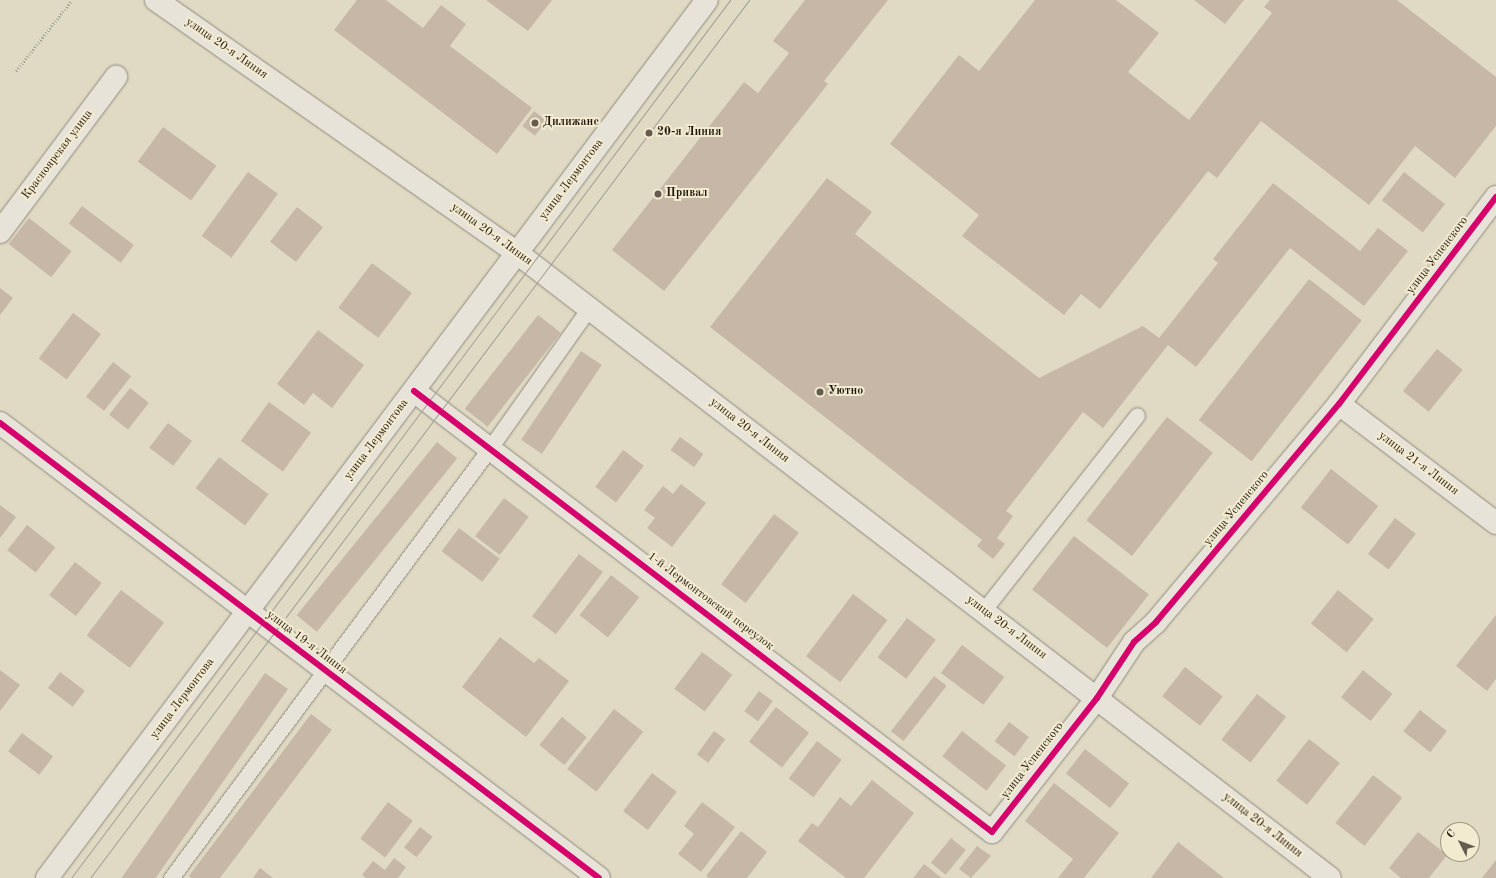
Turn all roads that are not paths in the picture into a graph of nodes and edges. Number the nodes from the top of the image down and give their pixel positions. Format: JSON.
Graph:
{"nodes":[{"id":1,"x":156,"y":0,"type":"edge"},
{"id":2,"x":706,"y":0,"type":"edge"},
{"id":3,"x":116,"y":77,"type":"dead end"},
{"id":4,"x":1496,"y":197,"type":"edge"},
{"id":5,"x":0,"y":232,"type":"edge"},
{"id":6,"x":518,"y":253,"type":"junction"},
{"id":7,"x":588,"y":308,"type":"junction"},
{"id":8,"x":414,"y":391,"type":"junction"},
{"id":9,"x":1339,"y":404,"type":"junction"},
{"id":10,"x":1137,"y":415,"type":"dead end"},
{"id":11,"x":0,"y":423,"type":"edge"},
{"id":12,"x":490,"y":448,"type":"junction"},
{"id":13,"x":1496,"y":523,"type":"edge"},
{"id":14,"x":983,"y":611,"type":"junction"},
{"id":15,"x":248,"y":613,"type":"junction"},
{"id":16,"x":324,"y":670,"type":"junction"},
{"id":17,"x":1097,"y":698,"type":"junction"},
{"id":18,"x":992,"y":832,"type":"joint"},
{"id":19,"x":47,"y":878,"type":"edge"},
{"id":20,"x":171,"y":878,"type":"edge"},
{"id":21,"x":599,"y":878,"type":"edge"},
{"id":22,"x":1330,"y":878,"type":"edge"}],
"edges":[{"from":1,"to":6,"type":"street","name":"улица 20-я Линия"},
{"from":2,"to":6,"type":"street","name":"улица Лермонтова"},
{"from":3,"to":5,"type":"street","name":"Красноярская улица"},
{"from":4,"to":9,"type":"street","name":"улица Успенского"},
{"from":6,"to":7,"type":"street","name":"улица 20-я Линия"},
{"from":6,"to":8,"type":"street","name":"улица Лермонтова"},
{"from":7,"to":12,"type":"lane"},
{"from":7,"to":14,"type":"street","name":"улица 20-я Линия"},
{"from":8,"to":12,"type":"street","name":"1-й Лермонтовский переулок"},
{"from":8,"to":15,"type":"street","name":"улица Лермонтова"},
{"from":9,"to":13,"type":"street","name":"улица 21-я Линия"},
{"from":9,"to":17,"type":"street","name":"улица Успенского"},
{"from":10,"to":14,"type":"lane"},
{"from":11,"to":15,"type":"street","name":"улица 19-я Линия"},
{"from":12,"to":16,"type":"lane"},
{"from":12,"to":18,"type":"street","name":"1-й Лермонтовский переулок"},
{"from":14,"to":17,"type":"street","name":"улица 20-я Линия"},
{"from":15,"to":16,"type":"street","name":"улица 19-я Линия"},
{"from":15,"to":19,"type":"street","name":"улица Лермонтова"},
{"from":16,"to":20,"type":"lane"},
{"from":16,"to":21,"type":"street","name":"улица 19-я Линия"},
{"from":17,"to":18,"type":"street","name":"улица Успенского"},
{"from":17,"to":22,"type":"street","name":"улица 20-я Линия"}]}
